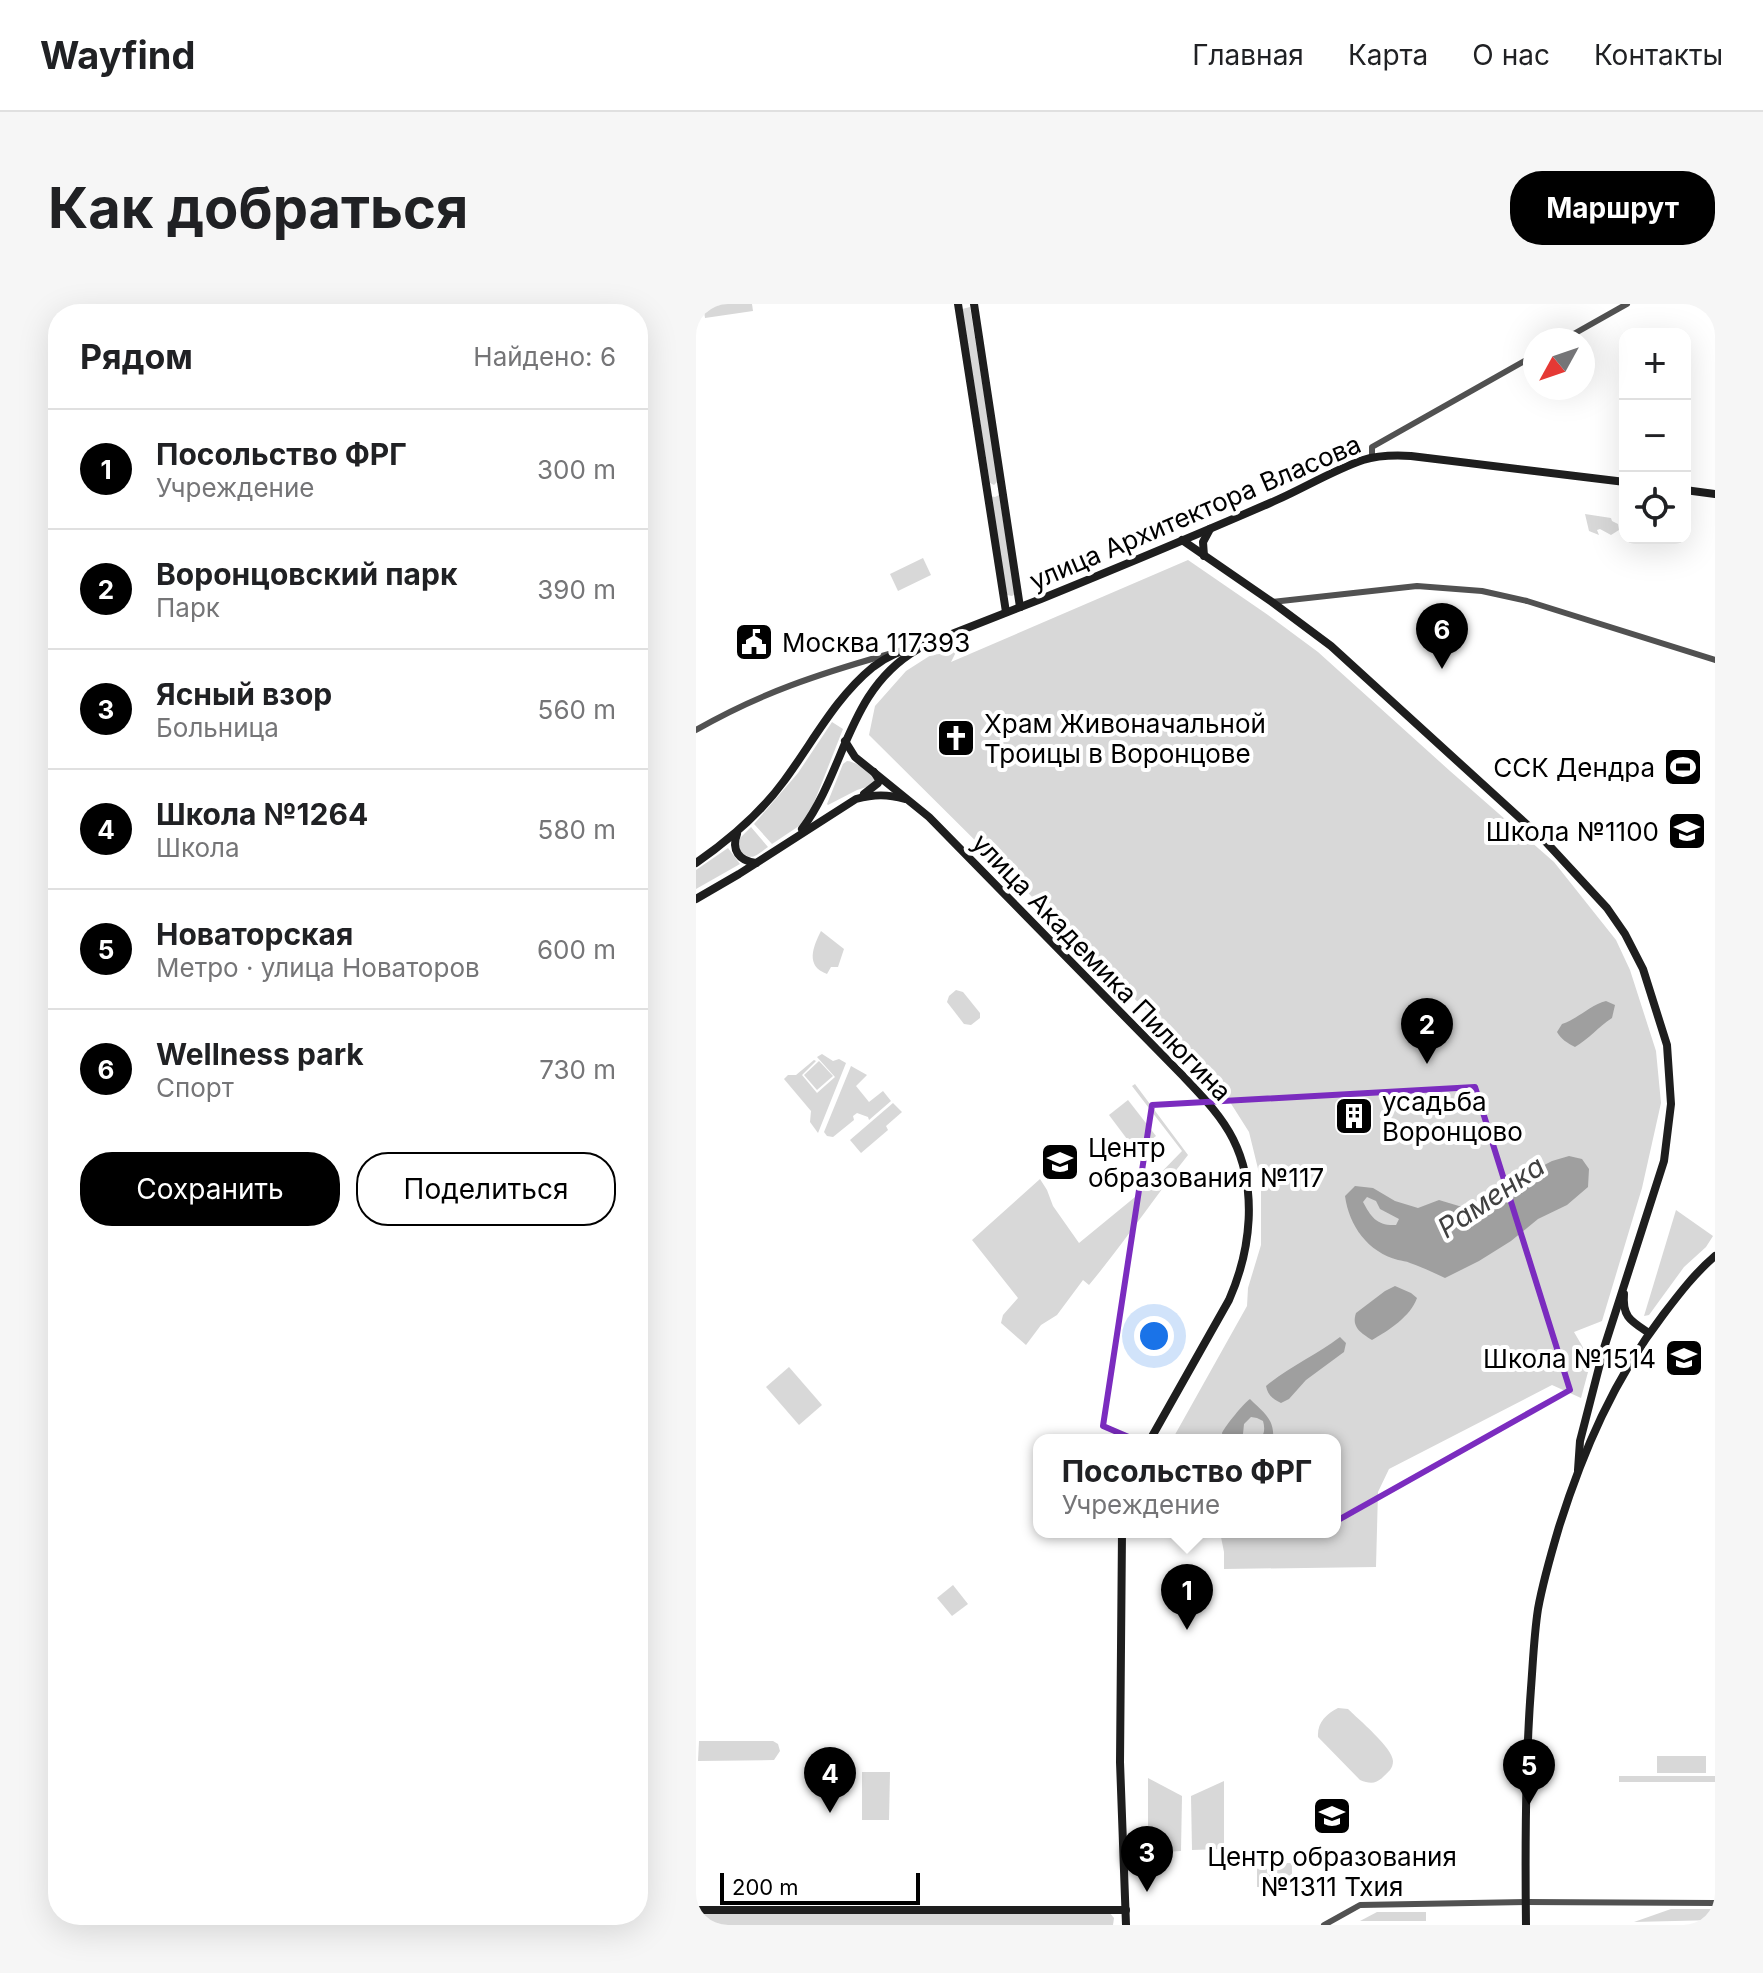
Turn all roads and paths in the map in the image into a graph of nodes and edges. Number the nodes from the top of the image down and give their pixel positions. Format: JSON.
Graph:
{"nodes":[{"id":1,"x":958,"y":304,"type":"edge"},
{"id":2,"x":974,"y":304,"type":"edge"},
{"id":3,"x":1627,"y":304,"type":"edge"},
{"id":4,"x":1584,"y":328,"type":"edge"},
{"id":5,"x":1523,"y":362,"type":"edge"},
{"id":6,"x":1372,"y":458,"type":"junction"},
{"id":7,"x":1619,"y":481,"type":"edge"},
{"id":8,"x":1001,"y":482,"type":"junction"},
{"id":9,"x":986,"y":483,"type":"junction"},
{"id":10,"x":1691,"y":491,"type":"edge"},
{"id":11,"x":1715,"y":494,"type":"edge"},
{"id":12,"x":1210,"y":528,"type":"junction"},
{"id":13,"x":1182,"y":540,"type":"junction"},
{"id":14,"x":1204,"y":556,"type":"junction"},
{"id":15,"x":1272,"y":602,"type":"junction"},
{"id":16,"x":1020,"y":607,"type":"junction"},
{"id":17,"x":1006,"y":612,"type":"junction"},
{"id":18,"x":929,"y":642,"type":"junction"},
{"id":19,"x":898,"y":651,"type":"junction"},
{"id":20,"x":1715,"y":660,"type":"edge"},
{"id":21,"x":850,"y":665,"type":"junction"},
{"id":22,"x":858,"y":680,"type":"junction"},
{"id":23,"x":837,"y":704,"type":"junction"},
{"id":24,"x":856,"y":717,"type":"junction"},
{"id":25,"x":696,"y":730,"type":"edge"},
{"id":26,"x":845,"y":741,"type":"junction"},
{"id":27,"x":872,"y":770,"type":"junction"},
{"id":28,"x":856,"y":799,"type":"junction"},
{"id":29,"x":909,"y":800,"type":"junction"},
{"id":30,"x":742,"y":827,"type":"junction"},
{"id":31,"x":798,"y":834,"type":"junction"},
{"id":32,"x":696,"y":863,"type":"edge"},
{"id":33,"x":758,"y":863,"type":"junction"},
{"id":34,"x":696,"y":899,"type":"edge"},
{"id":35,"x":1715,"y":1256,"type":"edge"},
{"id":36,"x":1624,"y":1285,"type":"junction"},
{"id":37,"x":1649,"y":1333,"type":"junction"},
{"id":38,"x":1153,"y":1434,"type":"edge"},
{"id":39,"x":1578,"y":1470,"type":"junction"},
{"id":40,"x":1122,"y":1538,"type":"edge"},
{"id":41,"x":1526,"y":1902,"type":"junction"},
{"id":42,"x":1715,"y":1903,"type":"edge"},
{"id":43,"x":696,"y":1910,"type":"edge"},
{"id":44,"x":1126,"y":1910,"type":"junction"},
{"id":45,"x":1126,"y":1925,"type":"edge"},
{"id":46,"x":1324,"y":1925,"type":"edge"},
{"id":47,"x":1526,"y":1925,"type":"edge"}],
"edges":[{"from":1,"to":9,"type":"street"},
{"from":2,"to":8,"type":"street"},
{"from":3,"to":4,"type":"street"},
{"from":5,"to":6,"type":"street"},
{"from":6,"to":7,"type":"street","name":"улица Архитектора Власова"},
{"from":6,"to":12,"type":"street","name":"улица Архитектора Власова"},
{"from":8,"to":9,"type":"street"},
{"from":8,"to":16,"type":"street"},
{"from":9,"to":17,"type":"street"},
{"from":10,"to":11,"type":"street"},
{"from":12,"to":13,"type":"street","name":"улица Архитектора Власова"},
{"from":12,"to":14,"type":"street"},
{"from":13,"to":14,"type":"street"},
{"from":13,"to":16,"type":"street","name":"улица Архитектора Власова"},
{"from":14,"to":15,"type":"street"},
{"from":15,"to":20,"type":"street"},
{"from":15,"to":36,"type":"street"},
{"from":16,"to":17,"type":"street","name":"улица Архитектора Власова"},
{"from":17,"to":18,"type":"street","name":"улица Архитектора Власова"},
{"from":18,"to":19,"type":"street"},
{"from":18,"to":24,"type":"street"},
{"from":19,"to":21,"type":"street"},
{"from":19,"to":22,"type":"street"},
{"from":21,"to":22,"type":"street"},
{"from":21,"to":25,"type":"street"},
{"from":22,"to":23,"type":"street"},
{"from":23,"to":24,"type":"street"},
{"from":23,"to":30,"type":"street"},
{"from":24,"to":26,"type":"street"},
{"from":26,"to":27,"type":"street","name":"улица Академика Пилюгина"},
{"from":26,"to":31,"type":"street"},
{"from":27,"to":28,"type":"street"},
{"from":27,"to":29,"type":"street","name":"улица Академика Пилюгина"},
{"from":28,"to":29,"type":"street"},
{"from":28,"to":31,"type":"street"},
{"from":29,"to":38,"type":"street","name":"улица Академика Пилюгина"},
{"from":30,"to":32,"type":"street"},
{"from":30,"to":33,"type":"street"},
{"from":31,"to":33,"type":"street"},
{"from":33,"to":34,"type":"street"},
{"from":35,"to":37,"type":"street"},
{"from":36,"to":37,"type":"street"},
{"from":36,"to":39,"type":"street"},
{"from":37,"to":39,"type":"street"},
{"from":39,"to":41,"type":"street"},
{"from":40,"to":44,"type":"street"},
{"from":41,"to":42,"type":"street"},
{"from":41,"to":46,"type":"street"},
{"from":41,"to":47,"type":"street"},
{"from":43,"to":44,"type":"street"},
{"from":44,"to":45,"type":"street"}]}
